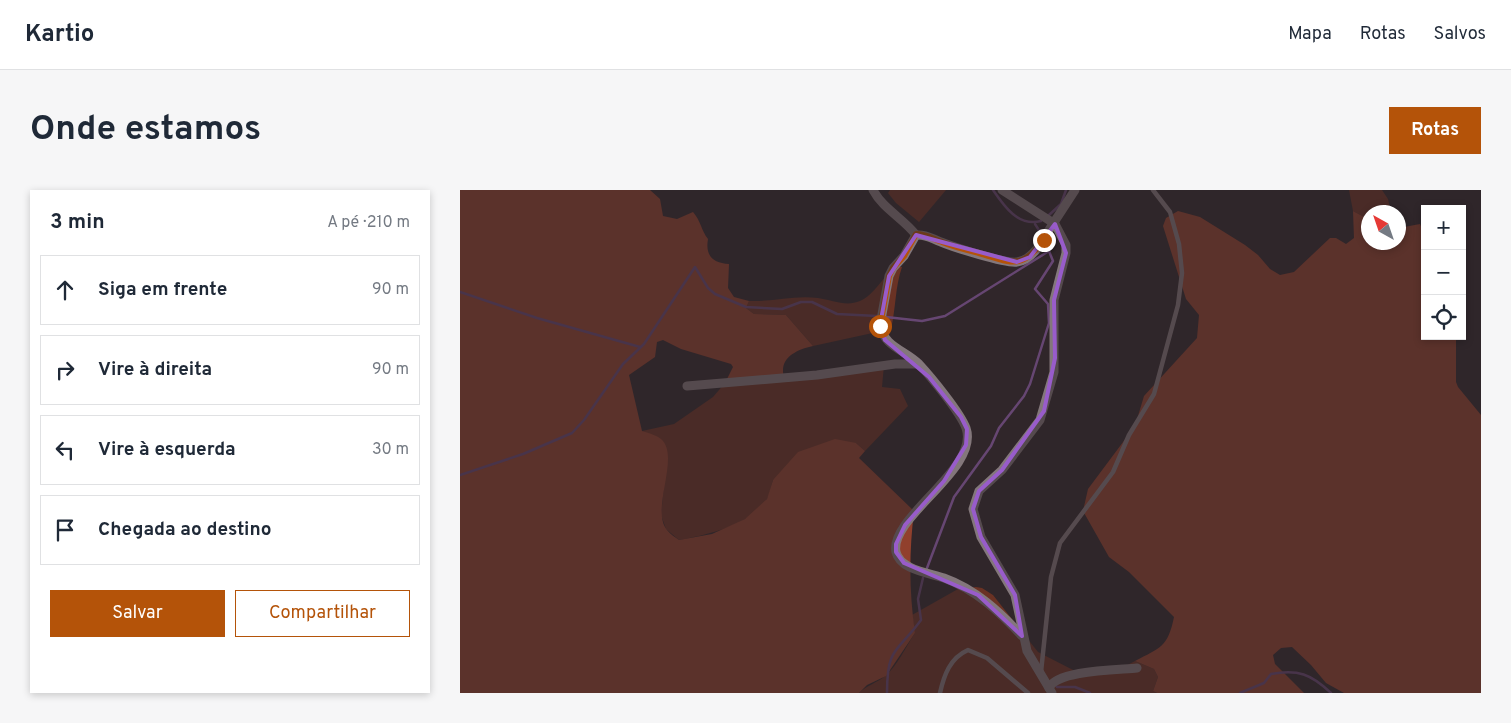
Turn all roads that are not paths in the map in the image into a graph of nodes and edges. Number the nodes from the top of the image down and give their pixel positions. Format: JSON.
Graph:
{"nodes":[{"id":1,"x":873,"y":190,"type":"edge"},
{"id":2,"x":1002,"y":190,"type":"edge"},
{"id":3,"x":1075,"y":190,"type":"edge"},
{"id":4,"x":1153,"y":190,"type":"edge"},
{"id":5,"x":1055,"y":224,"type":"junction"},
{"id":6,"x":916,"y":234,"type":"junction"},
{"id":7,"x":918,"y":364,"type":"junction"},
{"id":8,"x":687,"y":386,"type":"dead end"},
{"id":9,"x":1022,"y":636,"type":"junction"},
{"id":10,"x":1137,"y":668,"type":"dead end"},
{"id":11,"x":1041,"y":676,"type":"junction"},
{"id":12,"x":1050,"y":690,"type":"edge"},
{"id":13,"x":940,"y":693,"type":"edge"},
{"id":14,"x":1028,"y":693,"type":"edge"}],
"edges":[{"from":1,"to":6,"type":"street"},
{"from":2,"to":5,"type":"street"},
{"from":3,"to":5,"type":"street"},
{"from":4,"to":11,"type":"lane"},
{"from":5,"to":6,"type":"street"},
{"from":5,"to":9,"type":"street"},
{"from":6,"to":7,"type":"street"},
{"from":7,"to":8,"type":"street"},
{"from":7,"to":9,"type":"street"},
{"from":9,"to":11,"type":"street"},
{"from":10,"to":12,"type":"street"},
{"from":11,"to":12,"type":"street"},
{"from":13,"to":14,"type":"lane"}]}
